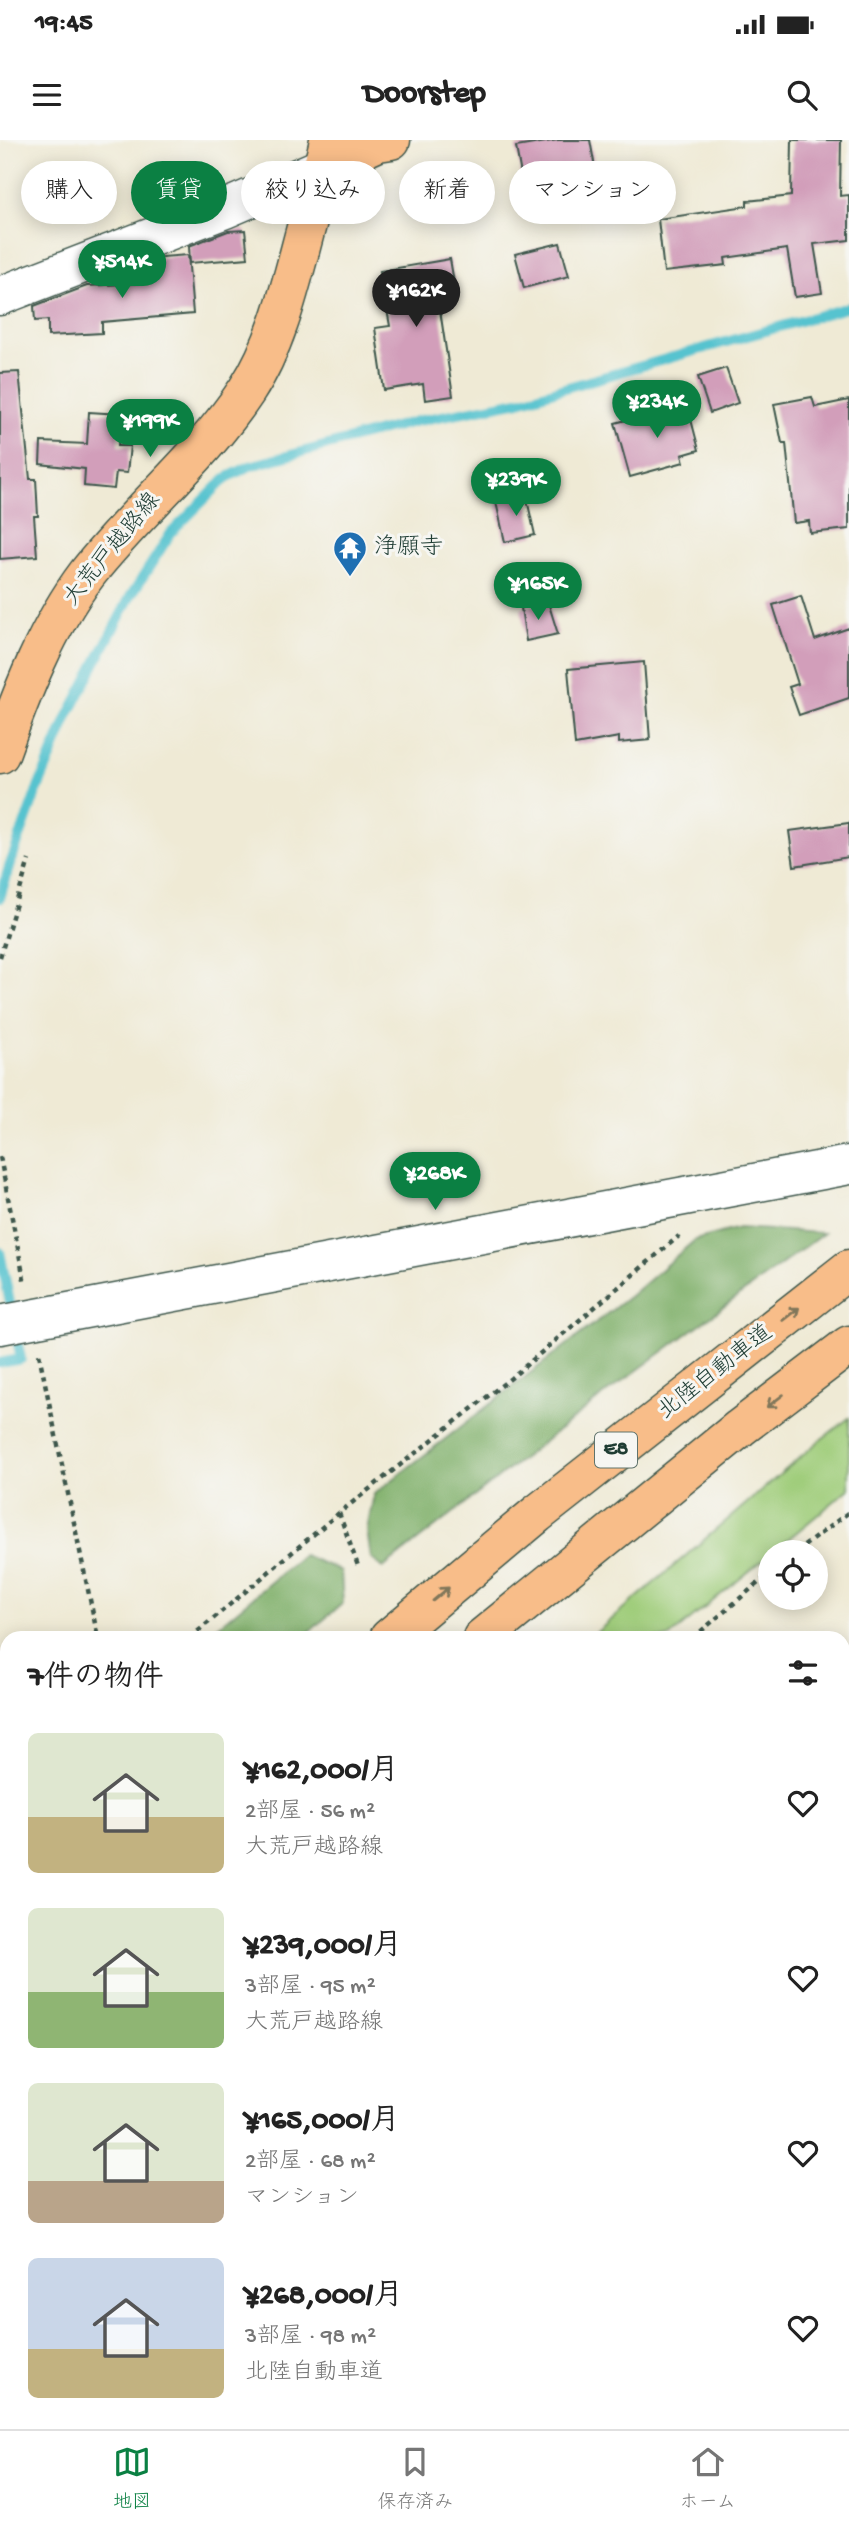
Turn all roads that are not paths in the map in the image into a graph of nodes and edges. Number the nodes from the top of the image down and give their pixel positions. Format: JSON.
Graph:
{"nodes":[{"id":1,"x":391,"y":140,"type":"edge"},
{"id":2,"x":326,"y":154,"type":"edge"},
{"id":3,"x":0,"y":296,"type":"edge"},
{"id":4,"x":0,"y":754,"type":"edge"},
{"id":5,"x":849,"y":1165,"type":"edge"},
{"id":6,"x":849,"y":1269,"type":"edge"},
{"id":7,"x":16,"y":1322,"type":"edge"},
{"id":8,"x":849,"y":1345,"type":"edge"},
{"id":9,"x":571,"y":1564,"type":"junction"},
{"id":10,"x":397,"y":1631,"type":"edge"},
{"id":11,"x":490,"y":1631,"type":"edge"},
{"id":12,"x":497,"y":1631,"type":"edge"}],
"edges":[{"from":1,"to":2,"type":"main road"},
{"from":2,"to":3,"type":"street"},
{"from":2,"to":4,"type":"main road","name":"大荒戸越路線"},
{"from":5,"to":7,"type":"street"},
{"from":10,"to":6,"type":"main road","name":"北陸自動車道","number":"E8","one_way":true},
{"from":8,"to":9,"type":"main road","number":"E8","one_way":true},
{"from":9,"to":11,"type":"main road","number":"E8"},
{"from":9,"to":12,"type":"main road","number":"E8"}]}
